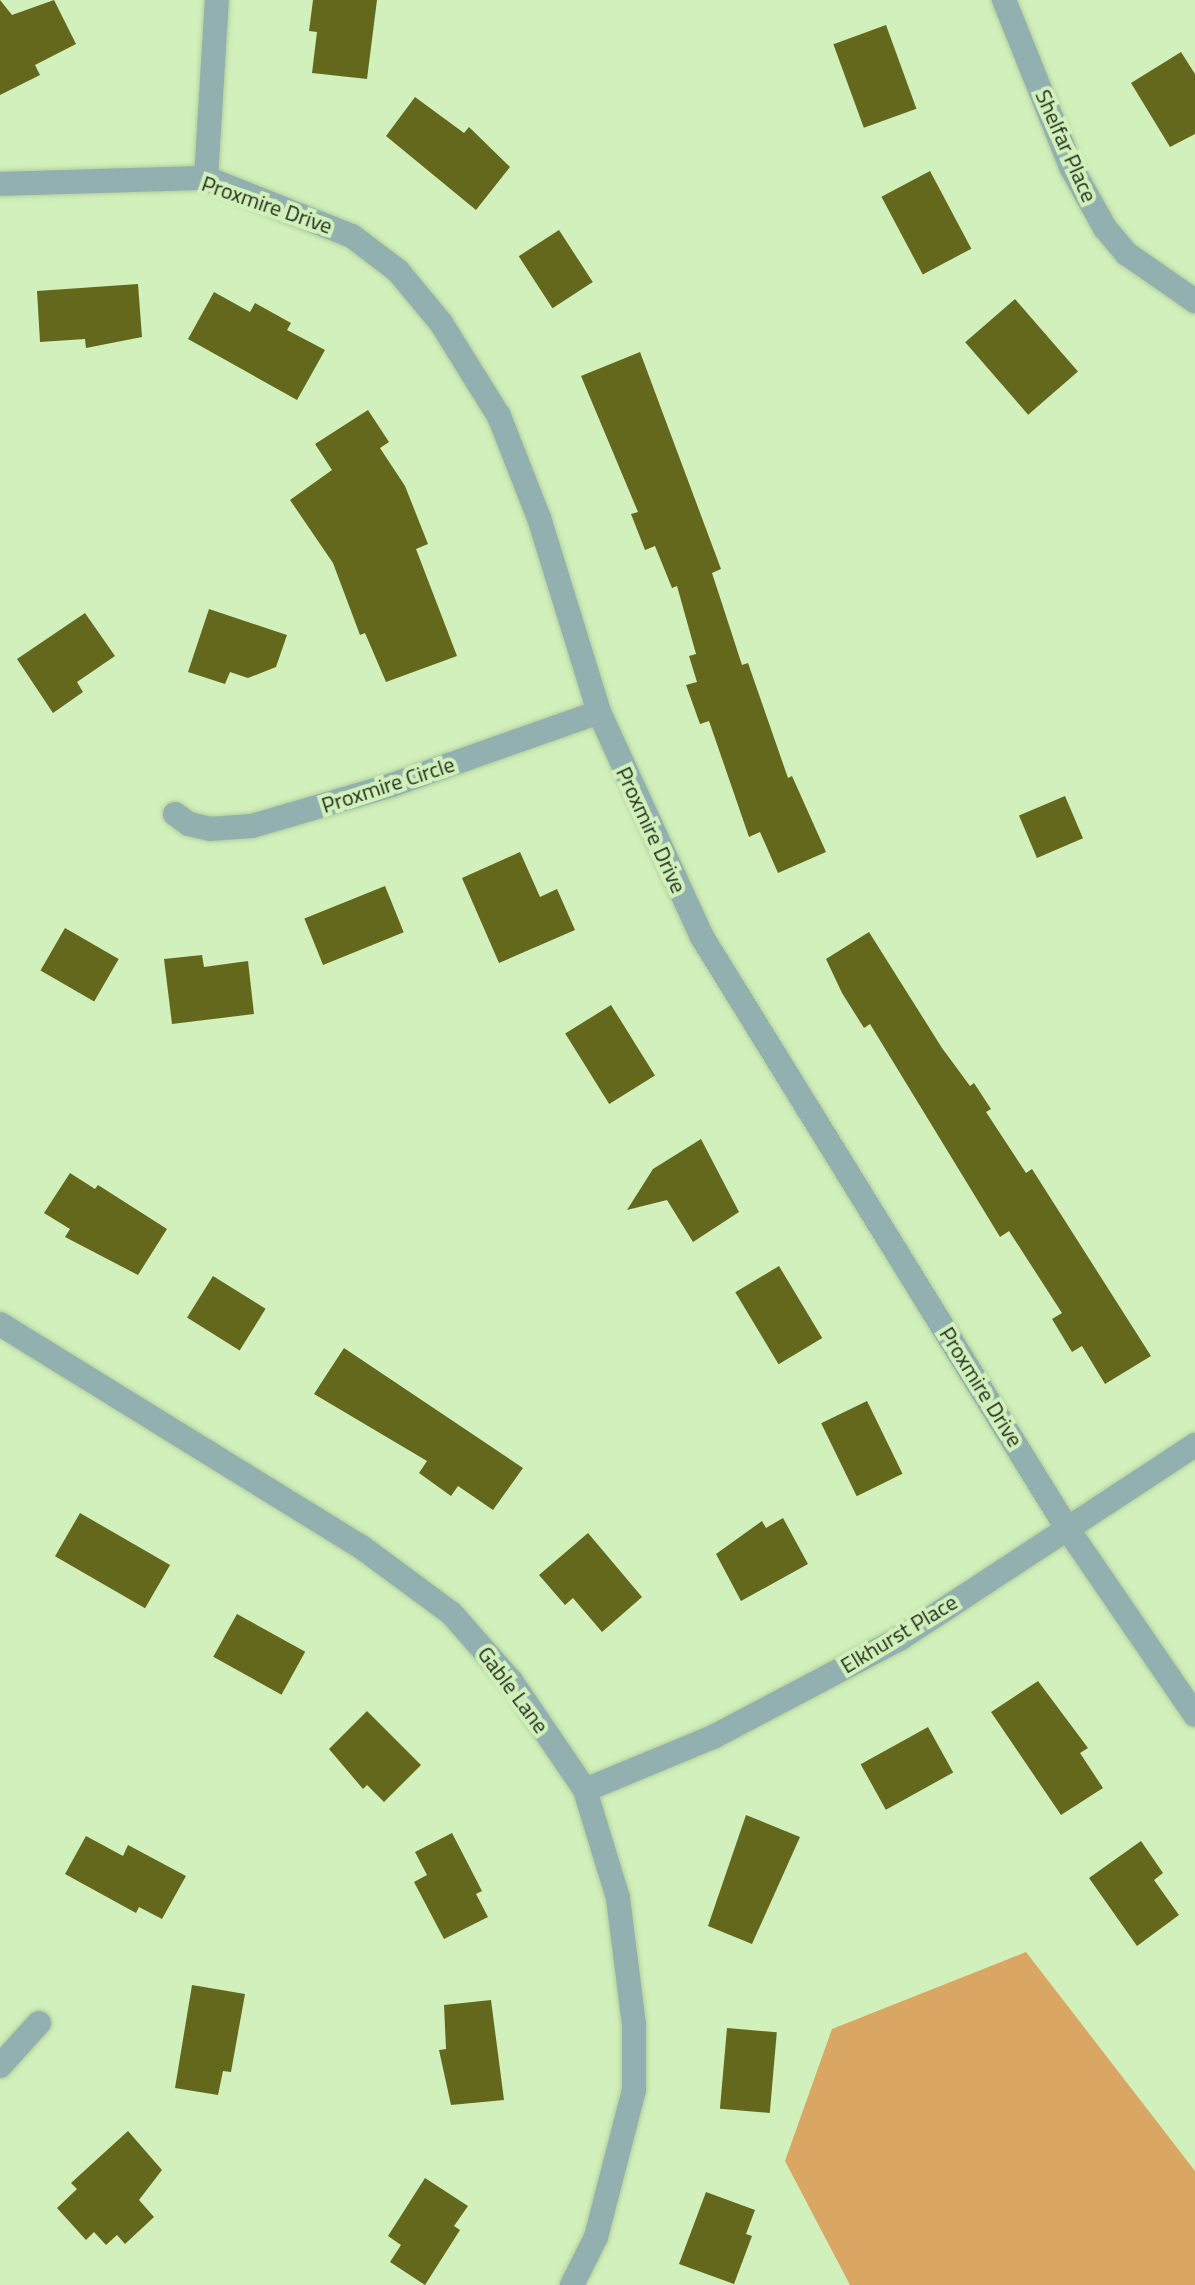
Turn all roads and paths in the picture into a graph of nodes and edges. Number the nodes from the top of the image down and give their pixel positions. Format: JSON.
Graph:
{"nodes":[{"id":1,"x":217,"y":0,"type":"edge"},
{"id":2,"x":1004,"y":0,"type":"edge"},
{"id":3,"x":206,"y":178,"type":"junction"},
{"id":4,"x":0,"y":184,"type":"edge"},
{"id":5,"x":1195,"y":301,"type":"edge"},
{"id":6,"x":599,"y":712,"type":"junction"},
{"id":7,"x":175,"y":814,"type":"dead end"},
{"id":8,"x":0,"y":1324,"type":"edge"},
{"id":9,"x":1195,"y":1445,"type":"edge"},
{"id":10,"x":1065,"y":1525,"type":"junction"},
{"id":11,"x":1195,"y":1715,"type":"edge"},
{"id":12,"x":585,"y":1790,"type":"junction"},
{"id":13,"x":39,"y":2023,"type":"dead end"},
{"id":14,"x":0,"y":2066,"type":"edge"},
{"id":15,"x":572,"y":2285,"type":"edge"}],
"edges":[{"from":1,"to":3,"type":"street"},
{"from":2,"to":5,"type":"street","name":"Shelfar Place"},
{"from":3,"to":4,"type":"street","name":"Proxmire Drive"},
{"from":3,"to":6,"type":"street","name":"Proxmire Drive"},
{"from":6,"to":7,"type":"street","name":"Proxmire Circle"},
{"from":6,"to":10,"type":"street","name":"Proxmire Drive"},
{"from":8,"to":12,"type":"street","name":"Gable Lane"},
{"from":9,"to":10,"type":"street","name":"Elkhurst Place"},
{"from":10,"to":11,"type":"street","name":"Proxmire Drive"},
{"from":10,"to":12,"type":"street","name":"Elkhurst Place"},
{"from":12,"to":15,"type":"street","name":"Gable Lane"},
{"from":13,"to":14,"type":"street"}]}
